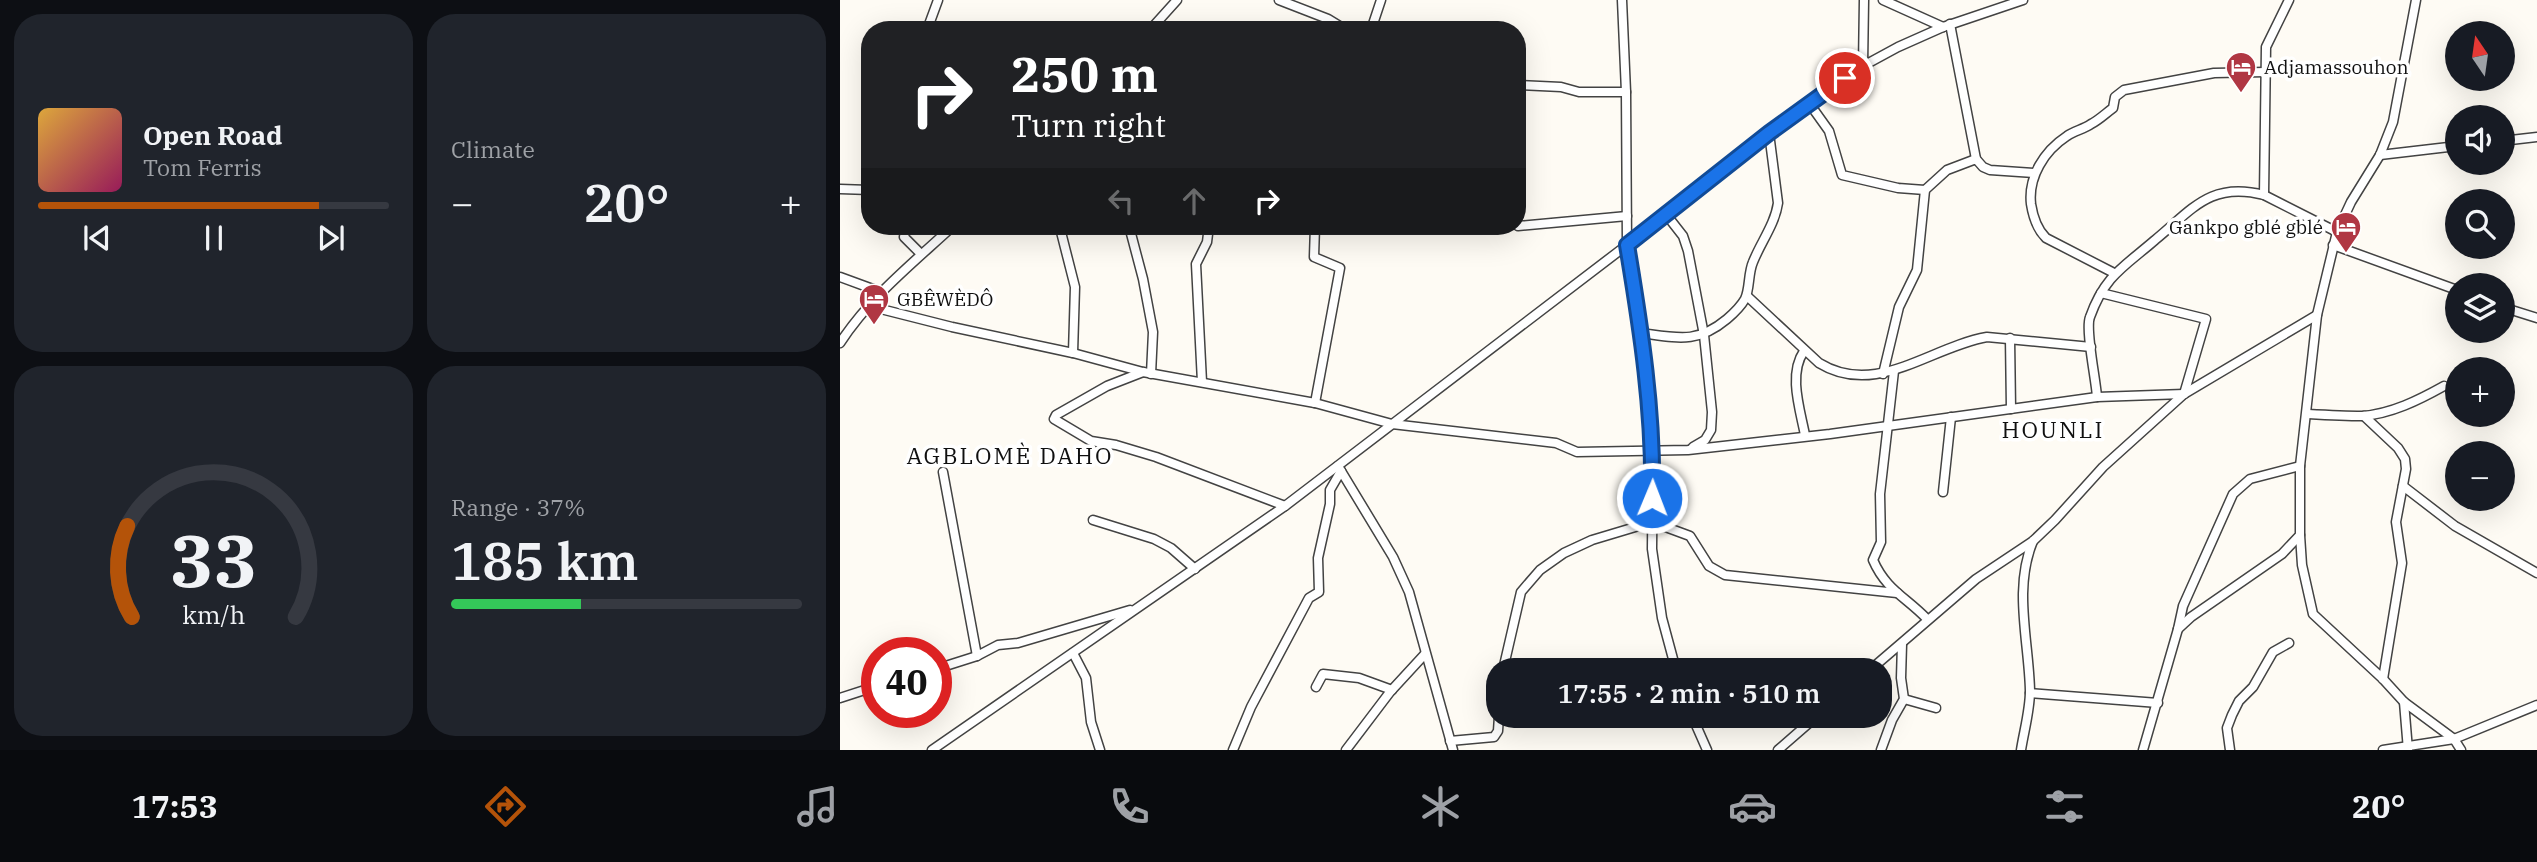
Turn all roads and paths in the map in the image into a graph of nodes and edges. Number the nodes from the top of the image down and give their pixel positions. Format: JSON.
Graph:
{"nodes":[{"id":1,"x":938,"y":0,"type":"edge"},
{"id":2,"x":1177,"y":0,"type":"edge"},
{"id":3,"x":1279,"y":0,"type":"edge"},
{"id":4,"x":1381,"y":0,"type":"edge"},
{"id":5,"x":1622,"y":0,"type":"edge"},
{"id":6,"x":1864,"y":0,"type":"edge"},
{"id":7,"x":1883,"y":0,"type":"edge"},
{"id":8,"x":2023,"y":0,"type":"edge"},
{"id":9,"x":2289,"y":0,"type":"edge"},
{"id":10,"x":2416,"y":0,"type":"edge"},
{"id":11,"x":1328,"y":19,"type":"joint"},
{"id":12,"x":930,"y":21,"type":"edge"},
{"id":13,"x":1158,"y":21,"type":"edge"},
{"id":14,"x":1331,"y":21,"type":"edge"},
{"id":15,"x":1374,"y":21,"type":"edge"},
{"id":16,"x":1947,"y":25,"type":"junction"},
{"id":17,"x":1863,"y":66,"type":"junction"},
{"id":18,"x":2266,"y":72,"type":"junction"},
{"id":19,"x":1526,"y":85,"type":"edge"},
{"id":20,"x":1626,"y":92,"type":"junction"},
{"id":21,"x":1810,"y":103,"type":"junction"},
{"id":22,"x":1769,"y":133,"type":"junction"},
{"id":23,"x":2537,"y":137,"type":"edge"},
{"id":24,"x":2515,"y":140,"type":"edge"},
{"id":25,"x":2445,"y":147,"type":"edge"},
{"id":26,"x":2380,"y":155,"type":"junction"},
{"id":27,"x":1976,"y":159,"type":"junction"},
{"id":28,"x":2034,"y":173,"type":"junction"},
{"id":29,"x":840,"y":189,"type":"edge"},
{"id":30,"x":861,"y":190,"type":"edge"},
{"id":31,"x":1925,"y":190,"type":"junction"},
{"id":32,"x":2263,"y":195,"type":"junction"},
{"id":33,"x":1665,"y":214,"type":"junction"},
{"id":34,"x":1627,"y":216,"type":"junction"},
{"id":35,"x":1526,"y":225,"type":"edge"},
{"id":36,"x":2337,"y":232,"type":"junction"},
{"id":37,"x":904,"y":235,"type":"edge"},
{"id":38,"x":943,"y":235,"type":"edge"},
{"id":39,"x":1062,"y":235,"type":"edge"},
{"id":40,"x":1131,"y":235,"type":"edge"},
{"id":41,"x":1208,"y":235,"type":"edge"},
{"id":42,"x":1315,"y":235,"type":"edge"},
{"id":43,"x":1627,"y":245,"type":"junction"},
{"id":44,"x":2333,"y":245,"type":"junction"},
{"id":45,"x":921,"y":254,"type":"junction"},
{"id":46,"x":2114,"y":273,"type":"junction"},
{"id":47,"x":840,"y":277,"type":"edge"},
{"id":48,"x":2445,"y":286,"type":"edge"},
{"id":49,"x":881,"y":292,"type":"junction"},
{"id":50,"x":2101,"y":293,"type":"junction"},
{"id":51,"x":1747,"y":296,"type":"junction"},
{"id":52,"x":869,"y":306,"type":"junction"},
{"id":53,"x":2515,"y":311,"type":"edge"},
{"id":54,"x":2317,"y":314,"type":"junction"},
{"id":55,"x":2537,"y":318,"type":"edge"},
{"id":56,"x":1641,"y":333,"type":"junction"},
{"id":57,"x":1704,"y":335,"type":"junction"},
{"id":58,"x":2010,"y":338,"type":"junction"},
{"id":59,"x":840,"y":343,"type":"edge"},
{"id":60,"x":2091,"y":347,"type":"junction"},
{"id":61,"x":1804,"y":351,"type":"junction"},
{"id":62,"x":1073,"y":353,"type":"junction"},
{"id":63,"x":1894,"y":371,"type":"junction"},
{"id":64,"x":1147,"y":373,"type":"junction"},
{"id":65,"x":1883,"y":374,"type":"junction"},
{"id":66,"x":1202,"y":382,"type":"junction"},
{"id":67,"x":2444,"y":386,"type":"dead end"},
{"id":68,"x":2184,"y":394,"type":"junction"},
{"id":69,"x":2097,"y":397,"type":"junction"},
{"id":70,"x":1315,"y":403,"type":"junction"},
{"id":71,"x":2011,"y":409,"type":"junction"},
{"id":72,"x":2308,"y":414,"type":"junction"},
{"id":73,"x":2364,"y":416,"type":"junction"},
{"id":74,"x":1951,"y":417,"type":"junction"},
{"id":75,"x":1392,"y":424,"type":"junction"},
{"id":76,"x":1888,"y":425,"type":"junction"},
{"id":77,"x":1805,"y":435,"type":"junction"},
{"id":78,"x":1688,"y":450,"type":"junction"},
{"id":79,"x":1653,"y":452,"type":"junction"},
{"id":80,"x":2300,"y":466,"type":"junction"},
{"id":81,"x":1339,"y":468,"type":"junction"},
{"id":82,"x":943,"y":472,"type":"dead end"},
{"id":83,"x":2403,"y":486,"type":"junction"},
{"id":84,"x":1943,"y":492,"type":"dead end"},
{"id":85,"x":1285,"y":506,"type":"junction"},
{"id":86,"x":1093,"y":520,"type":"dead end"},
{"id":87,"x":1652,"y":522,"type":"junction"},
{"id":88,"x":2300,"y":535,"type":"junction"},
{"id":89,"x":2033,"y":541,"type":"junction"},
{"id":90,"x":1195,"y":569,"type":"junction"},
{"id":91,"x":2537,"y":572,"type":"edge"},
{"id":92,"x":1897,"y":593,"type":"junction"},
{"id":93,"x":1139,"y":608,"type":"junction"},
{"id":94,"x":1927,"y":619,"type":"junction"},
{"id":95,"x":2178,"y":629,"type":"junction"},
{"id":96,"x":2289,"y":643,"type":"dead end"},
{"id":97,"x":1902,"y":644,"type":"junction"},
{"id":98,"x":1073,"y":653,"type":"junction"},
{"id":99,"x":1425,"y":653,"type":"junction"},
{"id":100,"x":978,"y":656,"type":"junction"},
{"id":101,"x":1506,"y":658,"type":"edge"},
{"id":102,"x":1673,"y":658,"type":"edge"},
{"id":103,"x":1885,"y":658,"type":"edge"},
{"id":104,"x":952,"y":664,"type":"edge"},
{"id":105,"x":2383,"y":679,"type":"junction"},
{"id":106,"x":1316,"y":687,"type":"dead end"},
{"id":107,"x":1392,"y":690,"type":"junction"},
{"id":108,"x":861,"y":691,"type":"edge"},
{"id":109,"x":2030,"y":693,"type":"junction"},
{"id":110,"x":840,"y":698,"type":"edge"},
{"id":111,"x":1904,"y":699,"type":"junction"},
{"id":112,"x":2404,"y":702,"type":"junction"},
{"id":113,"x":2158,"y":703,"type":"junction"},
{"id":114,"x":2537,"y":705,"type":"edge"},
{"id":115,"x":1936,"y":708,"type":"dead end"},
{"id":116,"x":1498,"y":728,"type":"edge"},
{"id":117,"x":1697,"y":728,"type":"edge"},
{"id":118,"x":1803,"y":728,"type":"edge"},
{"id":119,"x":2454,"y":739,"type":"junction"},
{"id":120,"x":1452,"y":746,"type":"edge"},
{"id":121,"x":2408,"y":748,"type":"edge"},
{"id":122,"x":932,"y":750,"type":"edge"},
{"id":123,"x":1100,"y":750,"type":"edge"},
{"id":124,"x":1233,"y":750,"type":"edge"},
{"id":125,"x":1346,"y":750,"type":"edge"},
{"id":126,"x":1707,"y":750,"type":"edge"},
{"id":127,"x":1778,"y":750,"type":"edge"},
{"id":128,"x":1881,"y":750,"type":"edge"},
{"id":129,"x":2021,"y":750,"type":"edge"},
{"id":130,"x":2143,"y":750,"type":"edge"},
{"id":131,"x":2230,"y":750,"type":"edge"},
{"id":132,"x":2383,"y":750,"type":"edge"},
{"id":133,"x":2460,"y":750,"type":"edge"}],
"edges":[{"from":1,"to":12,"type":"street"},
{"from":2,"to":13,"type":"street"},
{"from":3,"to":11,"type":"street"},
{"from":4,"to":15,"type":"street"},
{"from":5,"to":20,"type":"street"},
{"from":6,"to":17,"type":"street"},
{"from":7,"to":16,"type":"street"},
{"from":8,"to":16,"type":"street"},
{"from":9,"to":18,"type":"street"},
{"from":10,"to":26,"type":"street"},
{"from":11,"to":14,"type":"street"},
{"from":16,"to":17,"type":"street"},
{"from":16,"to":27,"type":"street"},
{"from":17,"to":21,"type":"street"},
{"from":18,"to":28,"type":"street"},
{"from":18,"to":32,"type":"street"},
{"from":19,"to":20,"type":"street"},
{"from":20,"to":34,"type":"street"},
{"from":21,"to":22,"type":"street"},
{"from":21,"to":31,"type":"street"},
{"from":22,"to":33,"type":"street"},
{"from":22,"to":51,"type":"street"},
{"from":23,"to":24,"type":"street"},
{"from":25,"to":26,"type":"street"},
{"from":26,"to":36,"type":"street"},
{"from":27,"to":28,"type":"street"},
{"from":27,"to":31,"type":"street"},
{"from":28,"to":46,"type":"street"},
{"from":29,"to":30,"type":"street"},
{"from":31,"to":65,"type":"street"},
{"from":32,"to":36,"type":"street"},
{"from":32,"to":46,"type":"street"},
{"from":33,"to":43,"type":"street"},
{"from":33,"to":57,"type":"street"},
{"from":34,"to":35,"type":"street"},
{"from":34,"to":43,"type":"street"},
{"from":36,"to":44,"type":"street"},
{"from":37,"to":45,"type":"street"},
{"from":38,"to":45,"type":"street"},
{"from":39,"to":62,"type":"street"},
{"from":40,"to":64,"type":"street"},
{"from":41,"to":66,"type":"street"},
{"from":42,"to":70,"type":"street"},
{"from":43,"to":56,"type":"street"},
{"from":43,"to":75,"type":"street"},
{"from":44,"to":48,"type":"street"},
{"from":44,"to":54,"type":"street"},
{"from":45,"to":49,"type":"street"},
{"from":46,"to":50,"type":"street"},
{"from":47,"to":49,"type":"street"},
{"from":49,"to":52,"type":"street"},
{"from":50,"to":60,"type":"street"},
{"from":50,"to":68,"type":"street"},
{"from":51,"to":57,"type":"street"},
{"from":51,"to":61,"type":"street"},
{"from":52,"to":59,"type":"street"},
{"from":52,"to":62,"type":"street"},
{"from":53,"to":55,"type":"street"},
{"from":54,"to":68,"type":"street"},
{"from":54,"to":72,"type":"street"},
{"from":56,"to":57,"type":"street"},
{"from":56,"to":79,"type":"street"},
{"from":57,"to":78,"type":"street"},
{"from":58,"to":60,"type":"street"},
{"from":58,"to":63,"type":"street"},
{"from":58,"to":71,"type":"street"},
{"from":60,"to":69,"type":"street"},
{"from":61,"to":65,"type":"street"},
{"from":61,"to":77,"type":"street"},
{"from":62,"to":64,"type":"street"},
{"from":63,"to":65,"type":"street"},
{"from":63,"to":76,"type":"street"},
{"from":64,"to":66,"type":"street"},
{"from":64,"to":85,"type":"street"},
{"from":66,"to":70,"type":"street"},
{"from":67,"to":73,"type":"street"},
{"from":68,"to":69,"type":"street"},
{"from":68,"to":89,"type":"street"},
{"from":69,"to":71,"type":"street"},
{"from":70,"to":75,"type":"street"},
{"from":71,"to":74,"type":"street"},
{"from":72,"to":73,"type":"street"},
{"from":72,"to":80,"type":"street"},
{"from":73,"to":83,"type":"street"},
{"from":74,"to":76,"type":"street"},
{"from":74,"to":84,"type":"street"},
{"from":75,"to":79,"type":"street"},
{"from":75,"to":81,"type":"street"},
{"from":76,"to":77,"type":"street"},
{"from":76,"to":92,"type":"street"},
{"from":77,"to":78,"type":"street"},
{"from":78,"to":79,"type":"street"},
{"from":79,"to":87,"type":"street"},
{"from":80,"to":88,"type":"street"},
{"from":80,"to":95,"type":"street"},
{"from":81,"to":85,"type":"street"},
{"from":81,"to":99,"type":"street"},
{"from":81,"to":124,"type":"street"},
{"from":82,"to":100,"type":"street"},
{"from":83,"to":91,"type":"street"},
{"from":83,"to":105,"type":"street"},
{"from":85,"to":90,"type":"street"},
{"from":86,"to":90,"type":"street"},
{"from":87,"to":92,"type":"street"},
{"from":87,"to":101,"type":"street"},
{"from":87,"to":102,"type":"street"},
{"from":88,"to":95,"type":"street"},
{"from":88,"to":105,"type":"street"},
{"from":89,"to":94,"type":"street"},
{"from":89,"to":109,"type":"street"},
{"from":90,"to":93,"type":"street"},
{"from":92,"to":94,"type":"street"},
{"from":93,"to":98,"type":"street"},
{"from":93,"to":100,"type":"street"},
{"from":94,"to":97,"type":"street"},
{"from":95,"to":113,"type":"street"},
{"from":96,"to":131,"type":"street"},
{"from":97,"to":103,"type":"street"},
{"from":97,"to":111,"type":"street"},
{"from":98,"to":122,"type":"street"},
{"from":98,"to":123,"type":"street"},
{"from":99,"to":107,"type":"street"},
{"from":99,"to":120,"type":"street"},
{"from":100,"to":104,"type":"street"},
{"from":105,"to":112,"type":"street"},
{"from":106,"to":107,"type":"street"},
{"from":107,"to":125,"type":"street"},
{"from":108,"to":110,"type":"street"},
{"from":109,"to":113,"type":"street"},
{"from":109,"to":129,"type":"street"},
{"from":111,"to":115,"type":"street"},
{"from":111,"to":128,"type":"street"},
{"from":112,"to":119,"type":"street"},
{"from":112,"to":121,"type":"street"},
{"from":113,"to":130,"type":"street"},
{"from":114,"to":119,"type":"street"},
{"from":116,"to":120,"type":"street"},
{"from":117,"to":126,"type":"street"},
{"from":118,"to":127,"type":"street"},
{"from":119,"to":121,"type":"street"},
{"from":119,"to":133,"type":"street"},
{"from":121,"to":132,"type":"street"}]}
